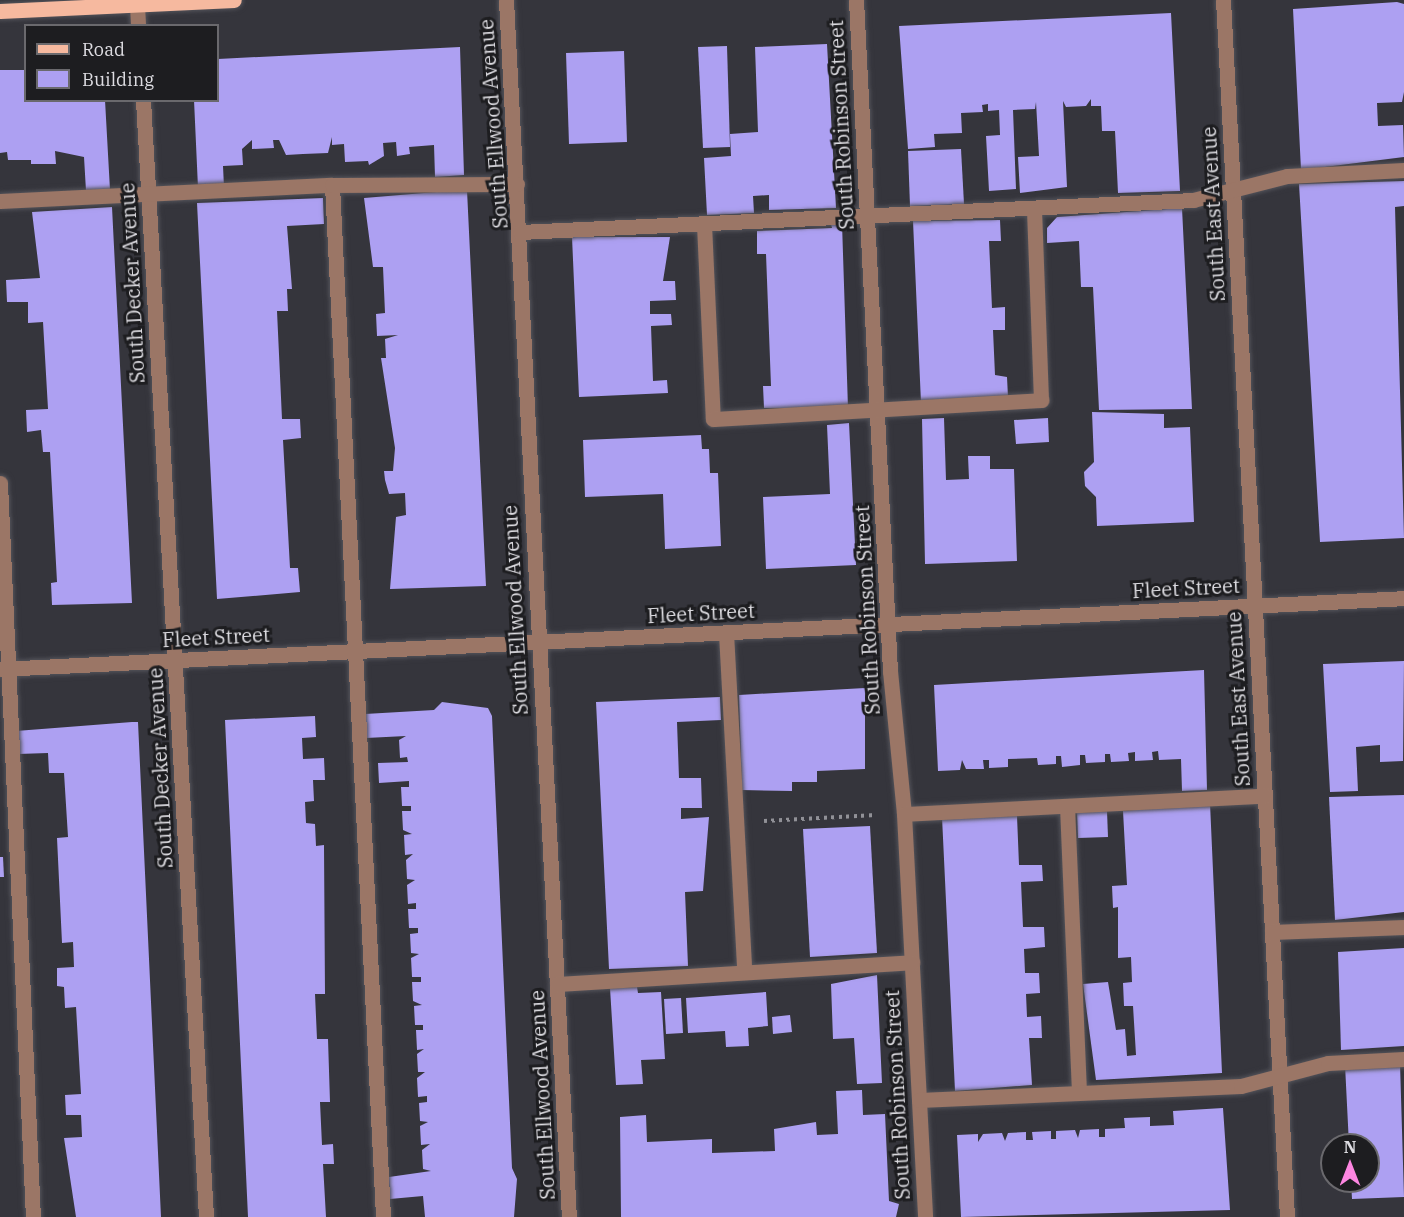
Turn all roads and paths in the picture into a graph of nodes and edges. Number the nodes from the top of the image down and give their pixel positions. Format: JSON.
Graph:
{"nodes":[{"id":1,"x":234,"y":0,"type":"edge"},
{"id":2,"x":506,"y":0,"type":"edge"},
{"id":3,"x":856,"y":0,"type":"edge"},
{"id":4,"x":1223,"y":0,"type":"edge"},
{"id":5,"x":137,"y":5,"type":"junction"},
{"id":6,"x":0,"y":11,"type":"edge"},
{"id":7,"x":138,"y":24,"type":"edge"},
{"id":8,"x":143,"y":102,"type":"edge"},
{"id":9,"x":1404,"y":170,"type":"edge"},
{"id":10,"x":517,"y":184,"type":"junction"},
{"id":11,"x":332,"y":185,"type":"junction"},
{"id":12,"x":1233,"y":189,"type":"junction"},
{"id":13,"x":148,"y":194,"type":"junction"},
{"id":14,"x":0,"y":201,"type":"edge"},
{"id":15,"x":1034,"y":208,"type":"junction"},
{"id":16,"x":867,"y":216,"type":"junction"},
{"id":17,"x":704,"y":224,"type":"junction"},
{"id":18,"x":520,"y":232,"type":"junction"},
{"id":19,"x":876,"y":409,"type":"junction"},
{"id":20,"x":0,"y":483,"type":"edge"},
{"id":21,"x":1404,"y":598,"type":"edge"},
{"id":22,"x":1255,"y":606,"type":"junction"},
{"id":23,"x":887,"y":624,"type":"junction"},
{"id":24,"x":726,"y":633,"type":"junction"},
{"id":25,"x":537,"y":642,"type":"junction"},
{"id":26,"x":353,"y":651,"type":"junction"},
{"id":27,"x":175,"y":660,"type":"junction"},
{"id":28,"x":5,"y":668,"type":"edge"},
{"id":29,"x":1265,"y":796,"type":"junction"},
{"id":30,"x":1067,"y":806,"type":"junction"},
{"id":31,"x":904,"y":814,"type":"junction"},
{"id":32,"x":736,"y":823,"type":"junction"},
{"id":33,"x":1404,"y":927,"type":"edge"},
{"id":34,"x":1272,"y":932,"type":"junction"},
{"id":35,"x":912,"y":962,"type":"junction"},
{"id":36,"x":744,"y":969,"type":"junction"},
{"id":37,"x":557,"y":984,"type":"junction"},
{"id":38,"x":1404,"y":1059,"type":"edge"},
{"id":39,"x":1279,"y":1074,"type":"junction"},
{"id":40,"x":1079,"y":1093,"type":"junction"},
{"id":41,"x":919,"y":1100,"type":"junction"},
{"id":42,"x":33,"y":1217,"type":"edge"},
{"id":43,"x":206,"y":1217,"type":"edge"},
{"id":44,"x":383,"y":1217,"type":"edge"},
{"id":45,"x":569,"y":1217,"type":"edge"},
{"id":46,"x":925,"y":1217,"type":"edge"},
{"id":47,"x":1287,"y":1217,"type":"edge"}],
"edges":[{"from":1,"to":5,"type":"main road"},
{"from":2,"to":10,"type":"street","name":"South Ellwood Avenue"},
{"from":3,"to":16,"type":"street","name":"South Robinson Street"},
{"from":4,"to":12,"type":"street","name":"South East Avenue"},
{"from":5,"to":6,"type":"main road"},
{"from":5,"to":7,"type":"street"},
{"from":8,"to":13,"type":"street","name":"South Decker Avenue"},
{"from":9,"to":12,"type":"street"},
{"from":10,"to":11,"type":"street"},
{"from":10,"to":18,"type":"street","name":"South Ellwood Avenue"},
{"from":11,"to":13,"type":"street"},
{"from":11,"to":26,"type":"street"},
{"from":12,"to":15,"type":"street"},
{"from":12,"to":22,"type":"street","name":"South East Avenue"},
{"from":13,"to":14,"type":"street"},
{"from":13,"to":27,"type":"street","name":"South Decker Avenue"},
{"from":15,"to":16,"type":"street"},
{"from":15,"to":19,"type":"street"},
{"from":16,"to":17,"type":"street"},
{"from":16,"to":19,"type":"street","name":"South Robinson Street"},
{"from":17,"to":18,"type":"street"},
{"from":17,"to":19,"type":"street"},
{"from":18,"to":25,"type":"street","name":"South Ellwood Avenue"},
{"from":19,"to":23,"type":"street","name":"South Robinson Street"},
{"from":20,"to":28,"type":"street"},
{"from":21,"to":22,"type":"street","name":"Fleet Street"},
{"from":22,"to":23,"type":"street","name":"Fleet Street"},
{"from":22,"to":29,"type":"street","name":"South East Avenue"},
{"from":23,"to":24,"type":"street","name":"Fleet Street"},
{"from":23,"to":31,"type":"street","name":"South Robinson Street"},
{"from":24,"to":25,"type":"street","name":"Fleet Street"},
{"from":24,"to":32,"type":"street"},
{"from":25,"to":26,"type":"street","name":"Fleet Street"},
{"from":25,"to":37,"type":"street","name":"South Ellwood Avenue"},
{"from":26,"to":27,"type":"street","name":"Fleet Street"},
{"from":26,"to":44,"type":"street"},
{"from":27,"to":28,"type":"street","name":"Fleet Street"},
{"from":27,"to":43,"type":"street","name":"South Decker Avenue"},
{"from":28,"to":42,"type":"street"},
{"from":29,"to":30,"type":"street"},
{"from":29,"to":34,"type":"street","name":"South East Avenue"},
{"from":30,"to":31,"type":"street"},
{"from":30,"to":40,"type":"street"},
{"from":31,"to":32,"type":"path"},
{"from":31,"to":35,"type":"street","name":"South Robinson Street"},
{"from":32,"to":36,"type":"street"},
{"from":33,"to":34,"type":"street"},
{"from":34,"to":39,"type":"street","name":"South East Avenue"},
{"from":35,"to":36,"type":"street"},
{"from":35,"to":41,"type":"street","name":"South Robinson Street"},
{"from":36,"to":37,"type":"street"},
{"from":37,"to":45,"type":"street","name":"South Ellwood Avenue"},
{"from":38,"to":39,"type":"street"},
{"from":39,"to":40,"type":"street"},
{"from":39,"to":47,"type":"street","name":"South East Avenue"},
{"from":40,"to":41,"type":"street"},
{"from":41,"to":46,"type":"street","name":"South Robinson Street"}]}
